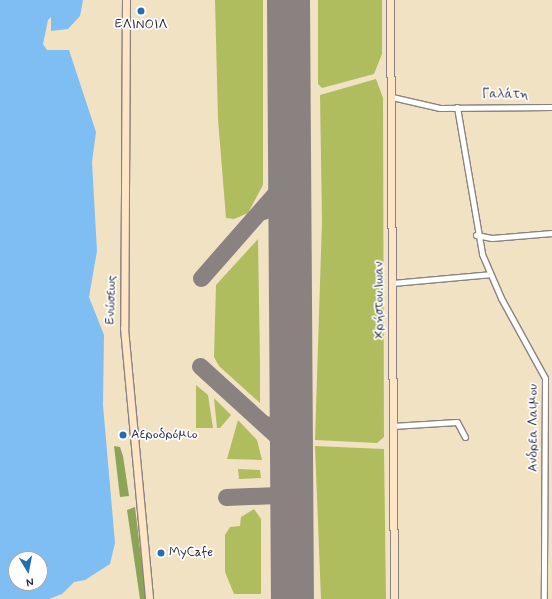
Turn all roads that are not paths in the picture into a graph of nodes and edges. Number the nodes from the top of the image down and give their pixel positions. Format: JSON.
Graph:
{"nodes":[{"id":1,"x":126,"y":0,"type":"edge"},
{"id":2,"x":390,"y":0,"type":"edge"},
{"id":3,"x":392,"y":97,"type":"junction"},
{"id":4,"x":552,"y":107,"type":"edge"},
{"id":5,"x":457,"y":108,"type":"junction"},
{"id":6,"x":552,"y":233,"type":"edge"},
{"id":7,"x":476,"y":235,"type":"junction"},
{"id":8,"x":490,"y":274,"type":"junction"},
{"id":9,"x":392,"y":283,"type":"junction"},
{"id":10,"x":392,"y":426,"type":"junction"},
{"id":11,"x":465,"y":437,"type":"dead end"},
{"id":12,"x":149,"y":599,"type":"edge"},
{"id":13,"x":394,"y":599,"type":"edge"},
{"id":14,"x":544,"y":599,"type":"edge"}],
"edges":[{"from":1,"to":12,"type":"street","name":"Ενώσεως"},
{"from":2,"to":3,"type":"street","name":"Χρήστου.Ιωαν"},
{"from":3,"to":5,"type":"street","name":"Γαλάτη"},
{"from":3,"to":9,"type":"street","name":"Χρήστου.Ιωαν"},
{"from":4,"to":5,"type":"street","name":"Γαλάτη"},
{"from":5,"to":7,"type":"street","name":"Ανδρεα Λαιμου"},
{"from":6,"to":7,"type":"street"},
{"from":7,"to":8,"type":"street","name":"Ανδρεα Λαιμου"},
{"from":8,"to":9,"type":"street"},
{"from":8,"to":14,"type":"street","name":"Ανδρεα Λαιμου"},
{"from":9,"to":10,"type":"street","name":"Χρήστου.Ιωαν"},
{"from":10,"to":11,"type":"street"},
{"from":10,"to":13,"type":"street","name":"Χρήστου.Ιωαν"}]}
